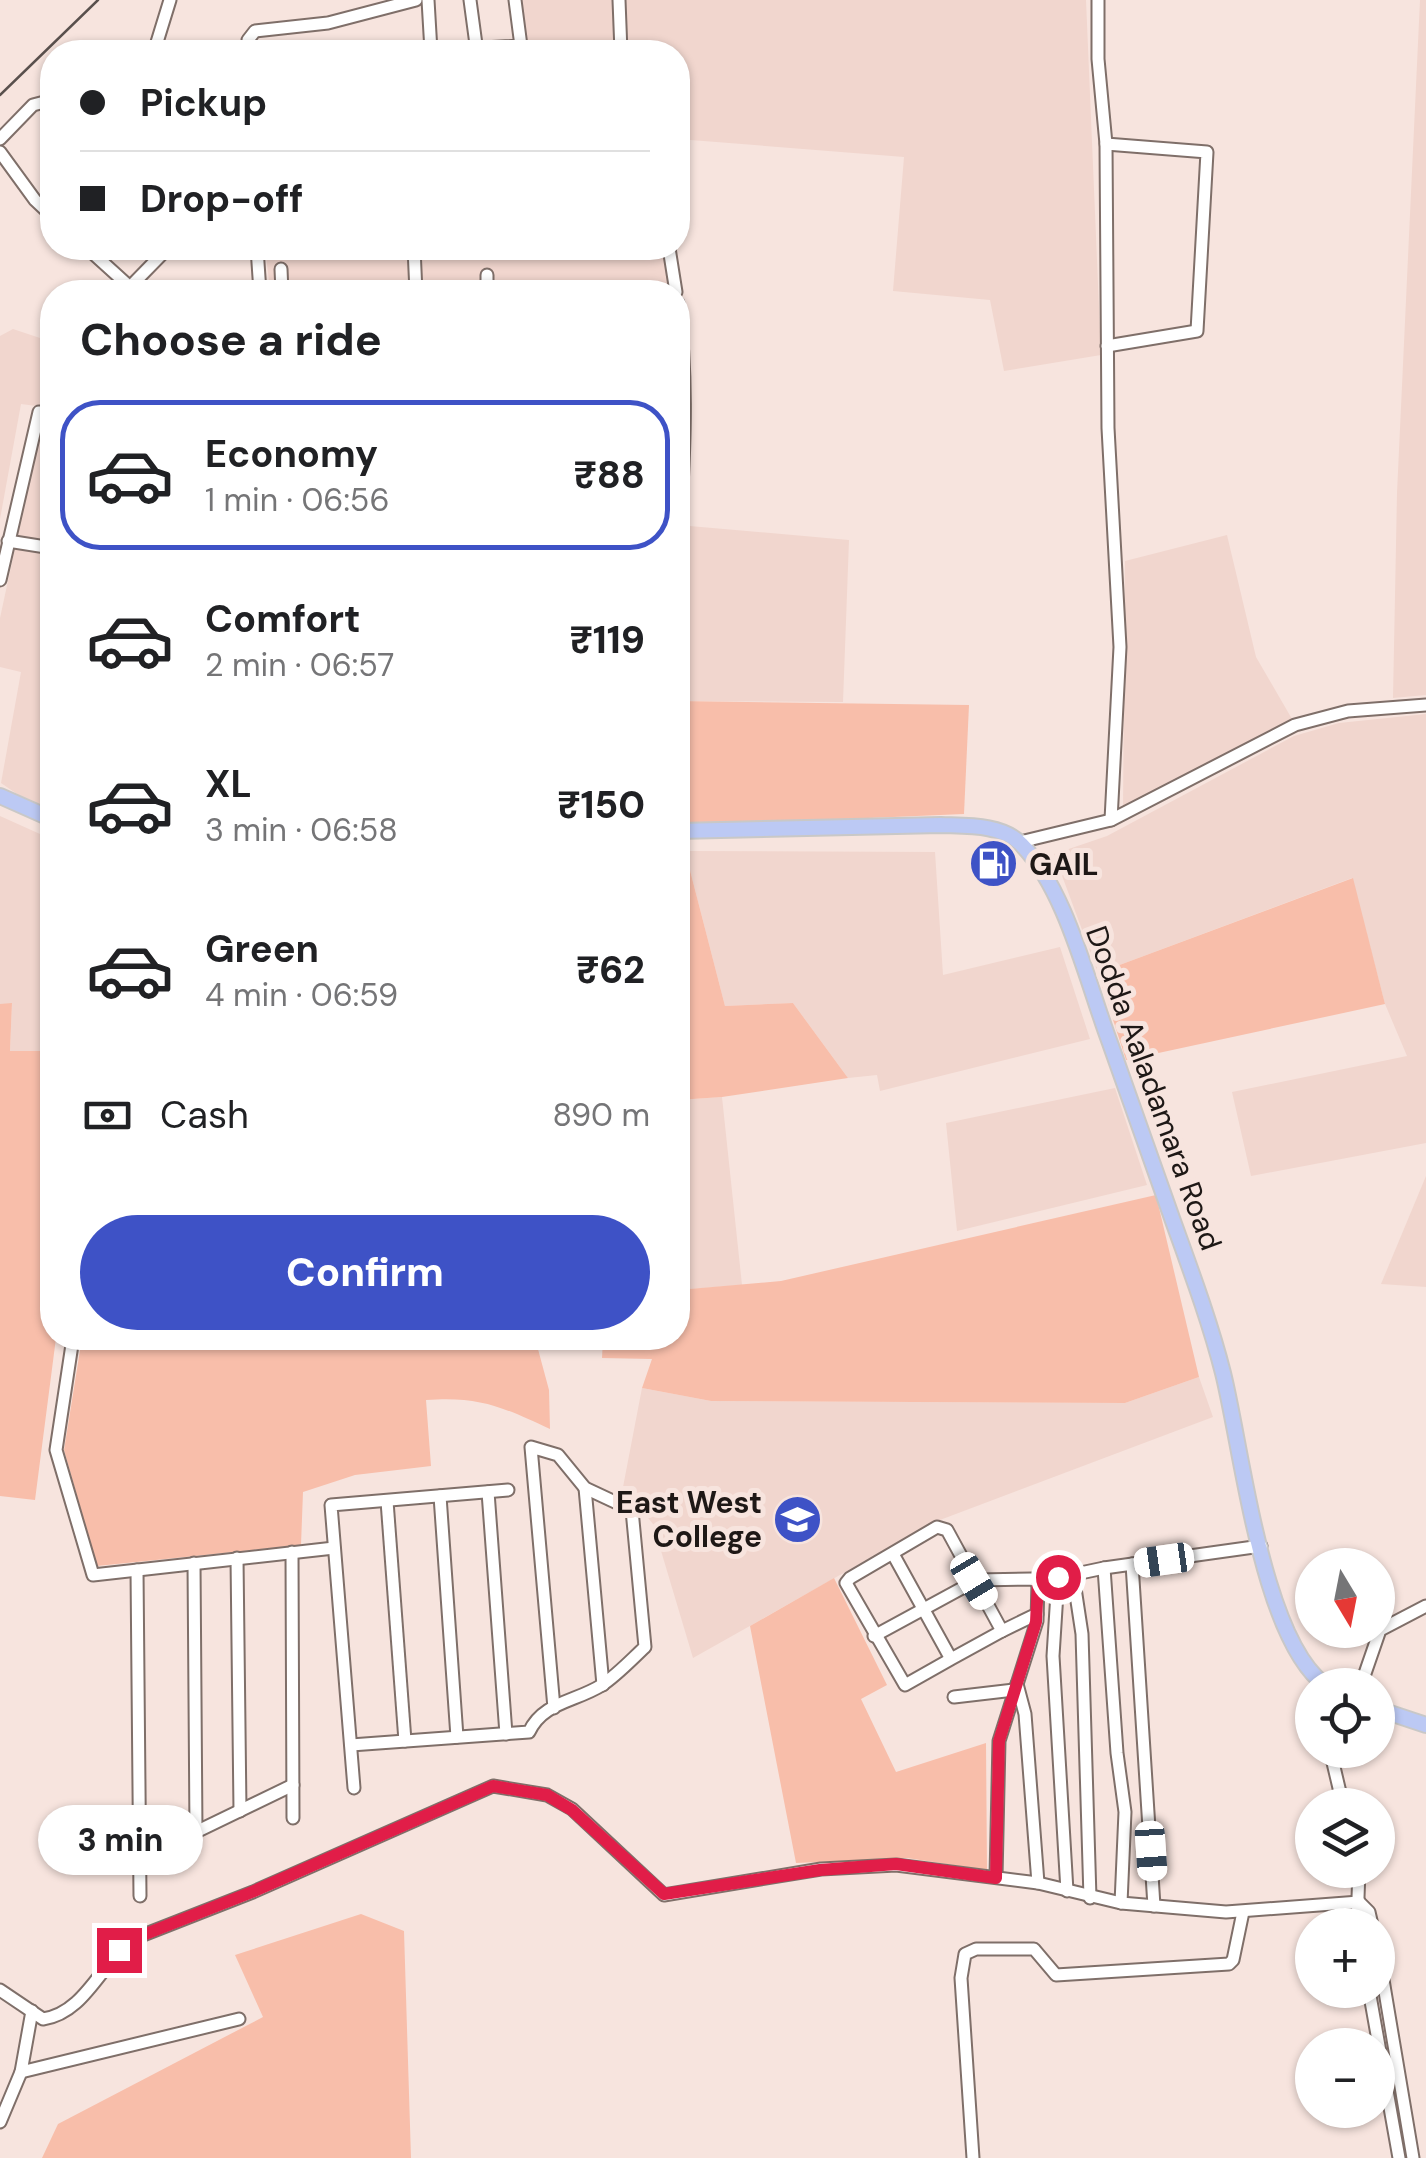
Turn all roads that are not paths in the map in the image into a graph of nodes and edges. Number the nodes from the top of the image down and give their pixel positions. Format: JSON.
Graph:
{"nodes":[{"id":1,"x":170,"y":0,"type":"edge"},
{"id":2,"x":416,"y":0,"type":"edge"},
{"id":3,"x":428,"y":0,"type":"edge"},
{"id":4,"x":470,"y":0,"type":"edge"},
{"id":5,"x":515,"y":0,"type":"edge"},
{"id":6,"x":619,"y":0,"type":"edge"},
{"id":7,"x":1098,"y":0,"type":"edge"},
{"id":8,"x":158,"y":40,"type":"edge"},
{"id":9,"x":248,"y":40,"type":"edge"},
{"id":10,"x":430,"y":40,"type":"edge"},
{"id":11,"x":476,"y":40,"type":"edge"},
{"id":12,"x":519,"y":40,"type":"edge"},
{"id":13,"x":621,"y":40,"type":"edge"},
{"id":14,"x":40,"y":103,"type":"edge"},
{"id":15,"x":0,"y":138,"type":"edge"},
{"id":16,"x":1106,"y":144,"type":"junction"},
{"id":17,"x":0,"y":152,"type":"edge"},
{"id":18,"x":40,"y":205,"type":"edge"},
{"id":19,"x":99,"y":260,"type":"edge"},
{"id":20,"x":157,"y":260,"type":"edge"},
{"id":21,"x":281,"y":269,"type":"dead end"},
{"id":22,"x":487,"y":275,"type":"dead end"},
{"id":23,"x":118,"y":280,"type":"edge"},
{"id":24,"x":138,"y":280,"type":"edge"},
{"id":25,"x":281,"y":280,"type":"edge"},
{"id":26,"x":487,"y":280,"type":"edge"},
{"id":27,"x":1107,"y":346,"type":"junction"},
{"id":28,"x":40,"y":412,"type":"edge"},
{"id":29,"x":8,"y":541,"type":"junction"},
{"id":30,"x":40,"y":546,"type":"edge"},
{"id":31,"x":0,"y":580,"type":"edge"},
{"id":32,"x":1426,"y":705,"type":"edge"},
{"id":33,"x":0,"y":796,"type":"edge"},
{"id":34,"x":40,"y":814,"type":"edge"},
{"id":35,"x":1110,"y":820,"type":"junction"},
{"id":36,"x":690,"y":832,"type":"edge"},
{"id":37,"x":1020,"y":842,"type":"junction"},
{"id":38,"x":71,"y":1350,"type":"edge"},
{"id":39,"x":585,"y":1488,"type":"junction"},
{"id":40,"x":508,"y":1490,"type":"dead end"},
{"id":41,"x":488,"y":1492,"type":"junction"},
{"id":42,"x":440,"y":1496,"type":"junction"},
{"id":43,"x":386,"y":1500,"type":"junction"},
{"id":44,"x":1261,"y":1546,"type":"junction"},
{"id":45,"x":334,"y":1548,"type":"junction"},
{"id":46,"x":292,"y":1552,"type":"junction"},
{"id":47,"x":892,"y":1554,"type":"junction"},
{"id":48,"x":237,"y":1558,"type":"junction"},
{"id":49,"x":194,"y":1563,"type":"junction"},
{"id":50,"x":1132,"y":1564,"type":"junction"},
{"id":51,"x":1104,"y":1568,"type":"junction"},
{"id":52,"x":137,"y":1570,"type":"junction"},
{"id":53,"x":1073,"y":1575,"type":"junction"},
{"id":54,"x":1058,"y":1577,"type":"junction"},
{"id":55,"x":974,"y":1581,"type":"junction"},
{"id":56,"x":1038,"y":1582,"type":"junction"},
{"id":57,"x":1426,"y":1606,"type":"edge"},
{"id":58,"x":922,"y":1608,"type":"junction"},
{"id":59,"x":1037,"y":1614,"type":"junction"},
{"id":60,"x":1002,"y":1630,"type":"junction"},
{"id":61,"x":874,"y":1636,"type":"junction"},
{"id":62,"x":951,"y":1659,"type":"junction"},
{"id":63,"x":1310,"y":1668,"type":"edge"},
{"id":64,"x":1367,"y":1668,"type":"edge"},
{"id":65,"x":602,"y":1685,"type":"junction"},
{"id":66,"x":1015,"y":1686,"type":"junction"},
{"id":67,"x":954,"y":1697,"type":"dead end"},
{"id":68,"x":554,"y":1708,"type":"junction"},
{"id":69,"x":1395,"y":1715,"type":"edge"},
{"id":70,"x":1426,"y":1725,"type":"edge"},
{"id":71,"x":506,"y":1734,"type":"junction"},
{"id":72,"x":456,"y":1737,"type":"junction"},
{"id":73,"x":405,"y":1741,"type":"junction"},
{"id":74,"x":350,"y":1745,"type":"junction"},
{"id":75,"x":293,"y":1785,"type":"junction"},
{"id":76,"x":354,"y":1788,"type":"dead end"},
{"id":77,"x":240,"y":1811,"type":"junction"},
{"id":78,"x":293,"y":1818,"type":"dead end"},
{"id":79,"x":196,"y":1832,"type":"junction"},
{"id":80,"x":140,"y":1859,"type":"junction"},
{"id":81,"x":996,"y":1878,"type":"junction"},
{"id":82,"x":1038,"y":1883,"type":"junction"},
{"id":83,"x":1359,"y":1888,"type":"edge"},
{"id":84,"x":1067,"y":1891,"type":"junction"},
{"id":85,"x":140,"y":1896,"type":"dead end"},
{"id":86,"x":1090,"y":1898,"type":"junction"},
{"id":87,"x":1359,"y":1902,"type":"junction"},
{"id":88,"x":1122,"y":1903,"type":"junction"},
{"id":89,"x":1154,"y":1906,"type":"junction"},
{"id":90,"x":1357,"y":1908,"type":"edge"},
{"id":91,"x":1365,"y":1908,"type":"edge"},
{"id":92,"x":1243,"y":1912,"type":"junction"},
{"id":93,"x":0,"y":1990,"type":"edge"},
{"id":94,"x":1372,"y":2008,"type":"edge"},
{"id":95,"x":1388,"y":2008,"type":"edge"},
{"id":96,"x":32,"y":2011,"type":"junction"},
{"id":97,"x":239,"y":2019,"type":"dead end"},
{"id":98,"x":22,"y":2072,"type":"junction"},
{"id":99,"x":0,"y":2122,"type":"edge"},
{"id":100,"x":972,"y":2158,"type":"edge"},
{"id":101,"x":1399,"y":2158,"type":"edge"},
{"id":102,"x":1413,"y":2158,"type":"edge"}],
"edges":[{"from":1,"to":8,"type":"street"},
{"from":2,"to":9,"type":"street"},
{"from":3,"to":10,"type":"street"},
{"from":4,"to":11,"type":"street"},
{"from":5,"to":12,"type":"street"},
{"from":6,"to":13,"type":"street"},
{"from":7,"to":16,"type":"street"},
{"from":14,"to":15,"type":"street"},
{"from":16,"to":27,"type":"street"},
{"from":16,"to":27,"type":"street"},
{"from":17,"to":18,"type":"street"},
{"from":19,"to":23,"type":"street"},
{"from":20,"to":24,"type":"street"},
{"from":21,"to":25,"type":"street"},
{"from":22,"to":26,"type":"street"},
{"from":27,"to":35,"type":"street"},
{"from":28,"to":29,"type":"street"},
{"from":29,"to":30,"type":"street"},
{"from":29,"to":31,"type":"street"},
{"from":32,"to":35,"type":"street"},
{"from":33,"to":34,"type":"main road"},
{"from":35,"to":37,"type":"street"},
{"from":36,"to":37,"type":"main road"},
{"from":37,"to":44,"type":"main road","name":"Dodda Aaladamara Road"},
{"from":38,"to":52,"type":"street"},
{"from":39,"to":65,"type":"street"},
{"from":39,"to":65,"type":"street"},
{"from":39,"to":68,"type":"street"},
{"from":40,"to":41,"type":"street"},
{"from":41,"to":42,"type":"street"},
{"from":41,"to":71,"type":"street"},
{"from":42,"to":43,"type":"street"},
{"from":42,"to":72,"type":"street"},
{"from":43,"to":45,"type":"street"},
{"from":43,"to":73,"type":"street"},
{"from":44,"to":50,"type":"street"},
{"from":44,"to":63,"type":"main road","name":"Dodda Aaladamara Road"},
{"from":45,"to":46,"type":"street"},
{"from":45,"to":74,"type":"street"},
{"from":46,"to":48,"type":"street"},
{"from":46,"to":75,"type":"street"},
{"from":47,"to":55,"type":"street"},
{"from":47,"to":58,"type":"street"},
{"from":47,"to":61,"type":"street"},
{"from":48,"to":49,"type":"street"},
{"from":48,"to":77,"type":"street"},
{"from":49,"to":52,"type":"street"},
{"from":49,"to":79,"type":"street"},
{"from":50,"to":51,"type":"street"},
{"from":50,"to":89,"type":"street"},
{"from":51,"to":53,"type":"street"},
{"from":51,"to":88,"type":"street"},
{"from":52,"to":80,"type":"street"},
{"from":53,"to":54,"type":"street"},
{"from":53,"to":86,"type":"street"},
{"from":54,"to":56,"type":"street"},
{"from":54,"to":84,"type":"street"},
{"from":55,"to":56,"type":"street"},
{"from":55,"to":58,"type":"street"},
{"from":55,"to":60,"type":"street"},
{"from":56,"to":59,"type":"street"},
{"from":57,"to":64,"type":"street"},
{"from":58,"to":61,"type":"street"},
{"from":58,"to":62,"type":"street"},
{"from":59,"to":60,"type":"street"},
{"from":59,"to":66,"type":"street"},
{"from":60,"to":62,"type":"street"},
{"from":61,"to":62,"type":"street"},
{"from":65,"to":68,"type":"street"},
{"from":66,"to":67,"type":"street"},
{"from":66,"to":81,"type":"street"},
{"from":66,"to":82,"type":"street"},
{"from":68,"to":71,"type":"street"},
{"from":69,"to":70,"type":"main road"},
{"from":71,"to":72,"type":"street"},
{"from":72,"to":73,"type":"street"},
{"from":73,"to":74,"type":"street"},
{"from":74,"to":76,"type":"street"},
{"from":75,"to":77,"type":"street"},
{"from":75,"to":78,"type":"street"},
{"from":77,"to":79,"type":"street"},
{"from":79,"to":80,"type":"street"},
{"from":80,"to":85,"type":"street"},
{"from":81,"to":82,"type":"street"},
{"from":81,"to":96,"type":"street"},
{"from":82,"to":84,"type":"street"},
{"from":83,"to":87,"type":"street"},
{"from":84,"to":86,"type":"street"},
{"from":86,"to":88,"type":"street"},
{"from":87,"to":90,"type":"street"},
{"from":87,"to":91,"type":"street"},
{"from":87,"to":92,"type":"street"},
{"from":88,"to":89,"type":"street"},
{"from":89,"to":92,"type":"street"},
{"from":92,"to":100,"type":"street"},
{"from":93,"to":96,"type":"street"},
{"from":94,"to":101,"type":"street"},
{"from":95,"to":102,"type":"street"},
{"from":96,"to":98,"type":"street"},
{"from":97,"to":98,"type":"street"},
{"from":98,"to":99,"type":"street"}]}
